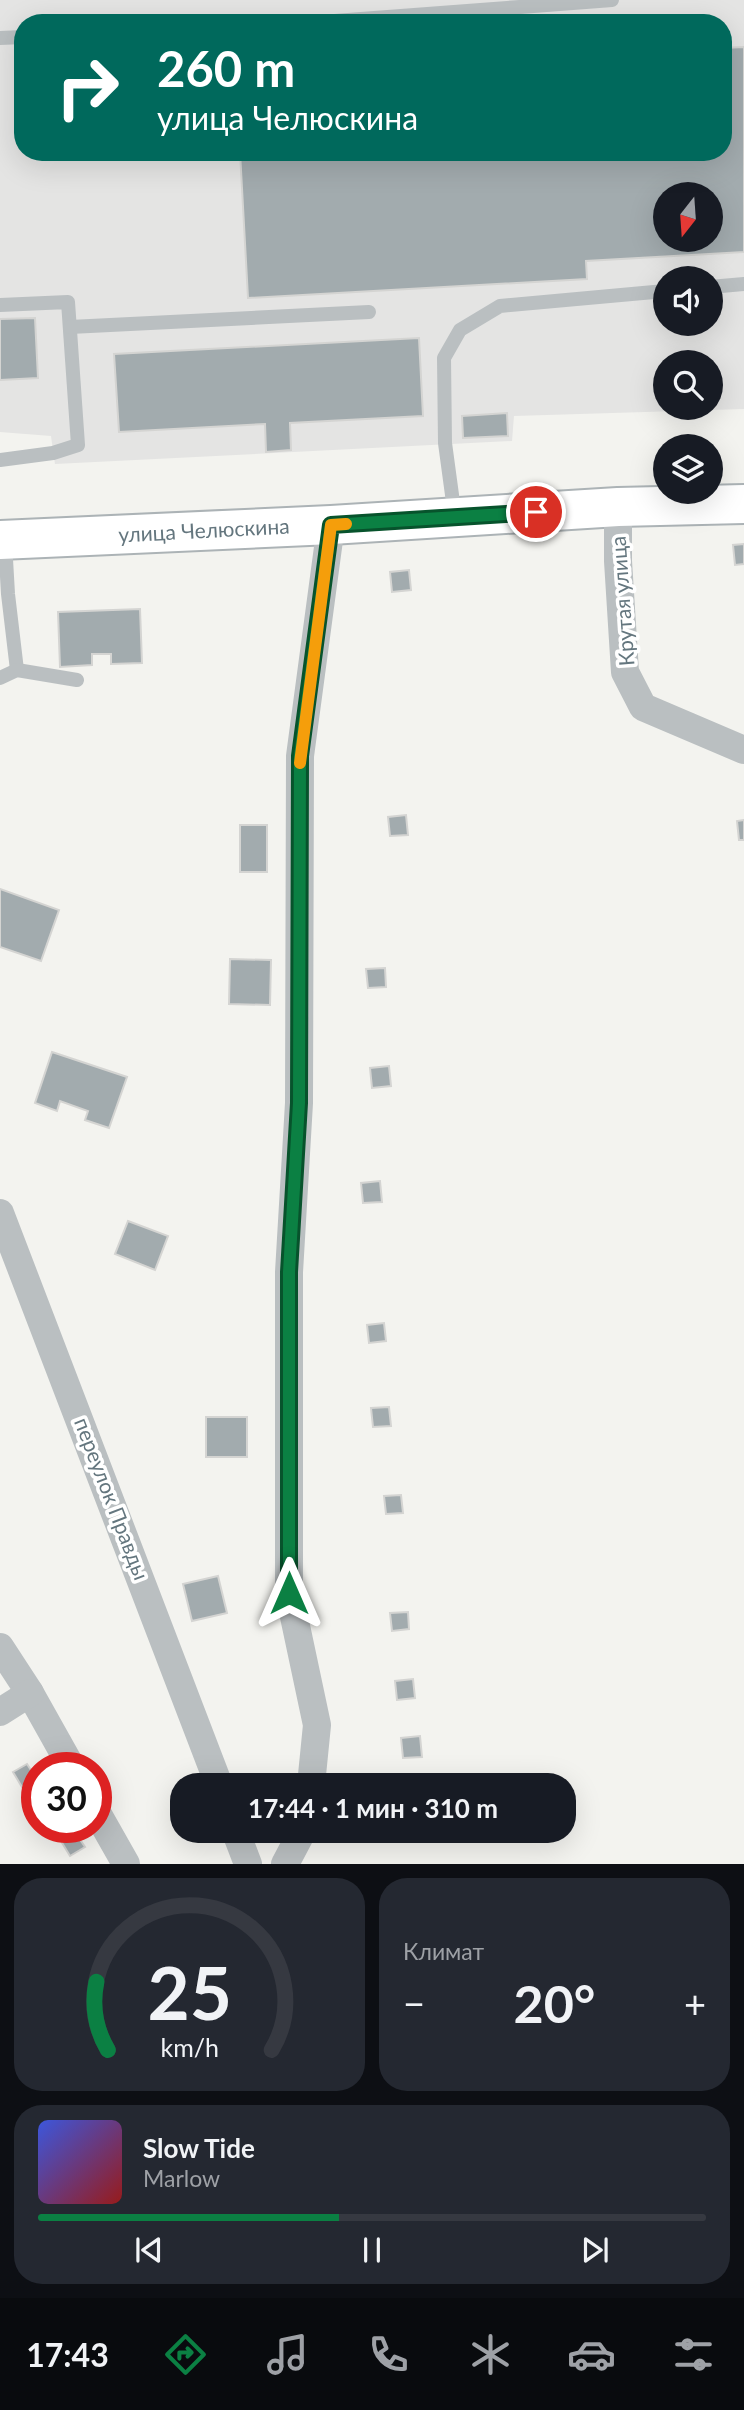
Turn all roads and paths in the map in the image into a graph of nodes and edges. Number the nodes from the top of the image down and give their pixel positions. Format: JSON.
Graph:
{"nodes":[{"id":1,"x":612,"y":0,"type":"edge"},
{"id":2,"x":427,"y":14,"type":"edge"},
{"id":3,"x":744,"y":284,"type":"edge"},
{"id":4,"x":723,"y":286,"type":"edge"},
{"id":5,"x":653,"y":292,"type":"edge"},
{"id":6,"x":0,"y":305,"type":"edge"},
{"id":7,"x":369,"y":312,"type":"dead end"},
{"id":8,"x":70,"y":327,"type":"junction"},
{"id":9,"x":0,"y":460,"type":"edge"},
{"id":10,"x":744,"y":504,"type":"edge"},
{"id":11,"x":618,"y":508,"type":"junction"},
{"id":12,"x":455,"y":517,"type":"junction"},
{"id":13,"x":331,"y":525,"type":"junction"},
{"id":14,"x":2,"y":539,"type":"edge"},
{"id":15,"x":17,"y":670,"type":"junction"},
{"id":16,"x":0,"y":678,"type":"edge"},
{"id":17,"x":77,"y":680,"type":"dead end"},
{"id":18,"x":744,"y":750,"type":"edge"},
{"id":19,"x":0,"y":1213,"type":"edge"},
{"id":20,"x":0,"y":1647,"type":"edge"},
{"id":21,"x":30,"y":1693,"type":"junction"},
{"id":22,"x":0,"y":1712,"type":"edge"},
{"id":23,"x":63,"y":1752,"type":"edge"},
{"id":24,"x":215,"y":1773,"type":"edge"},
{"id":25,"x":312,"y":1773,"type":"edge"},
{"id":26,"x":112,"y":1839,"type":"edge"},
{"id":27,"x":241,"y":1843,"type":"edge"},
{"id":28,"x":296,"y":1843,"type":"edge"},
{"id":29,"x":126,"y":1864,"type":"edge"},
{"id":30,"x":248,"y":1864,"type":"edge"},
{"id":31,"x":285,"y":1864,"type":"edge"}],
"edges":[{"from":1,"to":2,"type":"lane"},
{"from":3,"to":4,"type":"lane"},
{"from":5,"to":12,"type":"lane"},
{"from":6,"to":8,"type":"lane"},
{"from":7,"to":8,"type":"lane"},
{"from":8,"to":9,"type":"lane"},
{"from":10,"to":11,"type":"main road","name":"улица Челюскина"},
{"from":11,"to":12,"type":"main road","name":"улица Челюскина"},
{"from":11,"to":18,"type":"street","name":"Крутая улица"},
{"from":12,"to":13,"type":"main road","name":"улица Челюскина"},
{"from":13,"to":14,"type":"main road","name":"улица Челюскина"},
{"from":13,"to":25,"type":"street"},
{"from":14,"to":15,"type":"lane"},
{"from":15,"to":16,"type":"lane"},
{"from":15,"to":17,"type":"lane"},
{"from":19,"to":24,"type":"street","name":"переулок Правды"},
{"from":20,"to":21,"type":"street"},
{"from":21,"to":22,"type":"street"},
{"from":21,"to":23,"type":"street"},
{"from":26,"to":29,"type":"street"},
{"from":27,"to":30,"type":"street"},
{"from":28,"to":31,"type":"street"}]}
